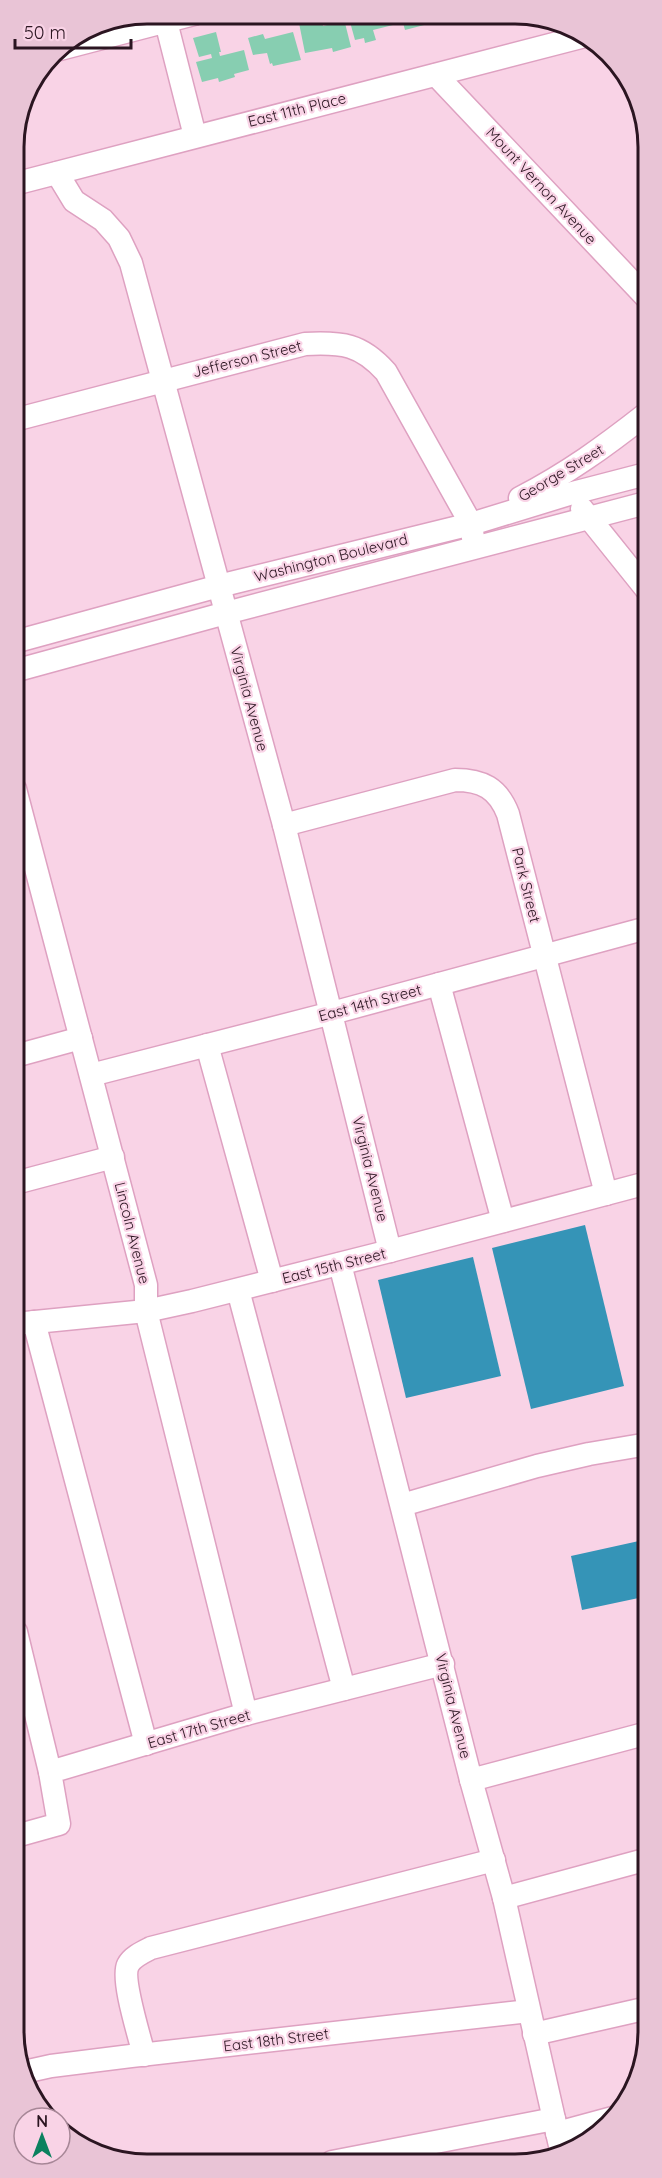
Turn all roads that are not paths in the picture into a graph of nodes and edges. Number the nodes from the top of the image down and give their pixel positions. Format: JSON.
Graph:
{"nodes":[{"id":1,"x":142,"y":24,"type":"edge"},
{"id":2,"x":167,"y":24,"type":"edge"},
{"id":3,"x":574,"y":40,"type":"edge"},
{"id":4,"x":85,"y":41,"type":"edge"},
{"id":5,"x":436,"y":75,"type":"junction"},
{"id":6,"x":195,"y":136,"type":"junction"},
{"id":7,"x":57,"y":173,"type":"junction"},
{"id":8,"x":24,"y":181,"type":"edge"},
{"id":9,"x":638,"y":289,"type":"edge"},
{"id":10,"x":163,"y":381,"type":"junction"},
{"id":11,"x":24,"y":417,"type":"edge"},
{"id":12,"x":638,"y":420,"type":"edge"},
{"id":13,"x":638,"y":475,"type":"edge"},
{"id":14,"x":562,"y":487,"type":"junction"},
{"id":15,"x":638,"y":505,"type":"edge"},
{"id":16,"x":589,"y":519,"type":"junction"},
{"id":17,"x":471,"y":524,"type":"junction"},
{"id":18,"x":474,"y":549,"type":"junction"},
{"id":19,"x":638,"y":580,"type":"edge"},
{"id":20,"x":219,"y":586,"type":"junction"},
{"id":21,"x":226,"y":613,"type":"junction"},
{"id":22,"x":24,"y":639,"type":"edge"},
{"id":23,"x":24,"y":668,"type":"edge"},
{"id":24,"x":24,"y":823,"type":"edge"},
{"id":25,"x":284,"y":825,"type":"junction"},
{"id":26,"x":638,"y":930,"type":"edge"},
{"id":27,"x":544,"y":955,"type":"junction"},
{"id":28,"x":439,"y":984,"type":"junction"},
{"id":29,"x":332,"y":1013,"type":"junction"},
{"id":30,"x":81,"y":1038,"type":"junction"},
{"id":31,"x":207,"y":1045,"type":"junction"},
{"id":32,"x":24,"y":1054,"type":"edge"},
{"id":33,"x":91,"y":1075,"type":"junction"},
{"id":34,"x":113,"y":1157,"type":"junction"},
{"id":35,"x":24,"y":1181,"type":"edge"},
{"id":36,"x":638,"y":1185,"type":"edge"},
{"id":37,"x":606,"y":1194,"type":"junction"},
{"id":38,"x":503,"y":1221,"type":"junction"},
{"id":39,"x":390,"y":1251,"type":"junction"},
{"id":40,"x":340,"y":1264,"type":"junction"},
{"id":41,"x":272,"y":1281,"type":"junction"},
{"id":42,"x":238,"y":1290,"type":"junction"},
{"id":43,"x":146,"y":1311,"type":"junction"},
{"id":44,"x":25,"y":1323,"type":"edge"},
{"id":45,"x":638,"y":1446,"type":"edge"},
{"id":46,"x":402,"y":1505,"type":"junction"},
{"id":47,"x":442,"y":1664,"type":"junction"},
{"id":48,"x":344,"y":1689,"type":"junction"},
{"id":49,"x":24,"y":1700,"type":"edge"},
{"id":50,"x":246,"y":1714,"type":"junction"},
{"id":51,"x":638,"y":1736,"type":"edge"},
{"id":52,"x":146,"y":1744,"type":"junction"},
{"id":53,"x":50,"y":1772,"type":"junction"},
{"id":54,"x":471,"y":1780,"type":"junction"},
{"id":55,"x":24,"y":1834,"type":"edge"},
{"id":56,"x":494,"y":1860,"type":"junction"},
{"id":57,"x":638,"y":1863,"type":"edge"},
{"id":58,"x":504,"y":1898,"type":"junction"},
{"id":59,"x":638,"y":2010,"type":"edge"},
{"id":60,"x":529,"y":2011,"type":"junction"},
{"id":61,"x":534,"y":2034,"type":"junction"},
{"id":62,"x":144,"y":2055,"type":"junction"},
{"id":63,"x":31,"y":2070,"type":"edge"},
{"id":64,"x":590,"y":2128,"type":"edge"},
{"id":65,"x":557,"y":2134,"type":"edge"},
{"id":66,"x":396,"y":2154,"type":"edge"}],
"edges":[{"from":1,"to":4,"type":"street"},
{"from":2,"to":6,"type":"street"},
{"from":3,"to":5,"type":"street","name":"East 11th Place"},
{"from":5,"to":6,"type":"street","name":"East 11th Place"},
{"from":5,"to":9,"type":"street","name":"Mount Vernon Avenue"},
{"from":6,"to":7,"type":"street","name":"East 11th Place"},
{"from":7,"to":8,"type":"street","name":"East 11th Place"},
{"from":7,"to":10,"type":"street","name":"Virginia Avenue"},
{"from":10,"to":11,"type":"street","name":"Jefferson Street"},
{"from":10,"to":17,"type":"street","name":"Jefferson Street"},
{"from":10,"to":20,"type":"street","name":"Virginia Avenue"},
{"from":12,"to":14,"type":"street","name":"George Street"},
{"from":13,"to":14,"type":"street","name":"Washington Boulevard"},
{"from":14,"to":16,"type":"street"},
{"from":14,"to":17,"type":"street","name":"Washington Boulevard"},
{"from":15,"to":16,"type":"street","name":"Washington Boulevard"},
{"from":16,"to":18,"type":"street","name":"Washington Boulevard"},
{"from":16,"to":19,"type":"street"},
{"from":17,"to":18,"type":"street","name":"Jefferson Street"},
{"from":17,"to":20,"type":"street","name":"Washington Boulevard"},
{"from":18,"to":21,"type":"street","name":"Washington Boulevard"},
{"from":20,"to":21,"type":"street","name":"Virginia Avenue"},
{"from":20,"to":22,"type":"street","name":"Washington Boulevard"},
{"from":21,"to":23,"type":"street","name":"Washington Boulevard"},
{"from":21,"to":25,"type":"street","name":"Virginia Avenue"},
{"from":24,"to":30,"type":"street","name":"Lincoln Avenue"},
{"from":25,"to":27,"type":"street","name":"Park Street"},
{"from":25,"to":29,"type":"street","name":"Virginia Avenue"},
{"from":26,"to":27,"type":"street","name":"East 14th Street"},
{"from":27,"to":28,"type":"street","name":"East 14th Street"},
{"from":27,"to":37,"type":"street","name":"Park Street"},
{"from":28,"to":29,"type":"street","name":"East 14th Street"},
{"from":28,"to":38,"type":"street"},
{"from":29,"to":31,"type":"street","name":"East 14th Street"},
{"from":29,"to":39,"type":"street","name":"Virginia Avenue"},
{"from":30,"to":32,"type":"street"},
{"from":30,"to":33,"type":"street","name":"Lincoln Avenue"},
{"from":31,"to":33,"type":"street","name":"East 14th Street"},
{"from":31,"to":41,"type":"street"},
{"from":33,"to":34,"type":"street","name":"Lincoln Avenue"},
{"from":34,"to":35,"type":"street"},
{"from":34,"to":43,"type":"street","name":"Lincoln Avenue"},
{"from":36,"to":37,"type":"street","name":"East 15th Street"},
{"from":37,"to":38,"type":"street","name":"East 15th Street"},
{"from":38,"to":39,"type":"street","name":"East 15th Street"},
{"from":39,"to":40,"type":"street","name":"East 15th Street"},
{"from":40,"to":41,"type":"street","name":"East 15th Street"},
{"from":40,"to":46,"type":"street","name":"Virginia Avenue"},
{"from":41,"to":42,"type":"street","name":"East 15th Street"},
{"from":42,"to":43,"type":"street","name":"East 15th Street"},
{"from":42,"to":48,"type":"street"},
{"from":43,"to":44,"type":"street","name":"East 15th Street"},
{"from":43,"to":50,"type":"street","name":"Lincoln Avenue"},
{"from":44,"to":52,"type":"street"},
{"from":45,"to":46,"type":"street"},
{"from":46,"to":47,"type":"street","name":"Virginia Avenue"},
{"from":47,"to":48,"type":"street","name":"East 17th Street"},
{"from":47,"to":54,"type":"street","name":"Virginia Avenue"},
{"from":48,"to":50,"type":"street","name":"East 17th Street"},
{"from":49,"to":53,"type":"street"},
{"from":50,"to":52,"type":"street","name":"East 17th Street"},
{"from":51,"to":54,"type":"street"},
{"from":52,"to":53,"type":"street","name":"East 17th Street"},
{"from":53,"to":55,"type":"street"},
{"from":54,"to":56,"type":"street","name":"Virginia Avenue"},
{"from":56,"to":58,"type":"street","name":"Virginia Avenue"},
{"from":56,"to":62,"type":"street"},
{"from":57,"to":58,"type":"street"},
{"from":58,"to":60,"type":"street","name":"Virginia Avenue"},
{"from":59,"to":61,"type":"street"},
{"from":60,"to":61,"type":"street","name":"Virginia Avenue"},
{"from":60,"to":62,"type":"street","name":"East 18th Street"},
{"from":61,"to":65,"type":"street","name":"Virginia Avenue"},
{"from":62,"to":63,"type":"street","name":"East 18th Street"},
{"from":64,"to":65,"type":"street"},
{"from":65,"to":66,"type":"street"}]}
